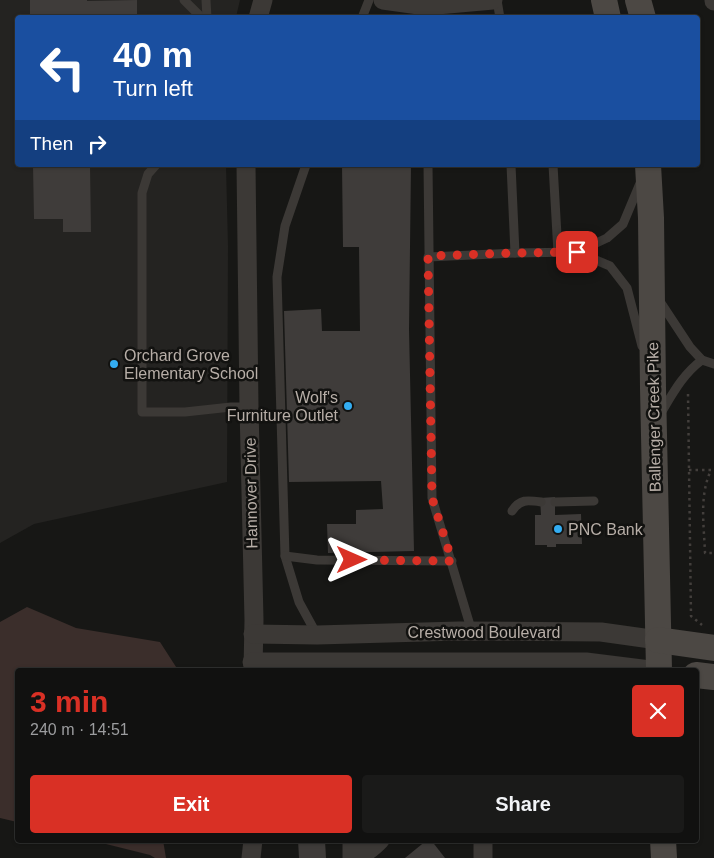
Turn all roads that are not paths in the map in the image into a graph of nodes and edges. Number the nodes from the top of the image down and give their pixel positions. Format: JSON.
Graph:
{"nodes":[{"id":1,"x":184,"y":0,"type":"edge"},
{"id":2,"x":206,"y":0,"type":"edge"},
{"id":3,"x":263,"y":0,"type":"edge"},
{"id":4,"x":370,"y":0,"type":"edge"},
{"id":5,"x":383,"y":0,"type":"edge"},
{"id":6,"x":493,"y":0,"type":"edge"},
{"id":7,"x":497,"y":0,"type":"edge"},
{"id":8,"x":604,"y":0,"type":"edge"},
{"id":9,"x":426,"y":8,"type":"edge"},
{"id":10,"x":199,"y":15,"type":"edge"},
{"id":11,"x":207,"y":15,"type":"edge"},
{"id":12,"x":259,"y":15,"type":"edge"},
{"id":13,"x":363,"y":15,"type":"edge"},
{"id":14,"x":500,"y":15,"type":"edge"},
{"id":15,"x":607,"y":15,"type":"edge"},
{"id":16,"x":154,"y":167,"type":"edge"},
{"id":17,"x":246,"y":167,"type":"edge"},
{"id":18,"x":305,"y":167,"type":"edge"},
{"id":19,"x":428,"y":167,"type":"edge"},
{"id":20,"x":511,"y":167,"type":"edge"},
{"id":21,"x":554,"y":167,"type":"edge"},
{"id":22,"x":647,"y":167,"type":"edge"},
{"id":23,"x":648,"y":167,"type":"edge"},
{"id":24,"x":558,"y":252,"type":"junction"},
{"id":25,"x":577,"y":252,"type":"junction"},
{"id":26,"x":515,"y":253,"type":"junction"},
{"id":27,"x":428,"y":256,"type":"junction"},
{"id":28,"x":653,"y":290,"type":"junction"},
{"id":29,"x":702,"y":360,"type":"junction"},
{"id":30,"x":714,"y":364,"type":"edge"},
{"id":31,"x":653,"y":388,"type":"junction"},
{"id":32,"x":249,"y":407,"type":"junction"},
{"id":33,"x":655,"y":424,"type":"junction"},
{"id":34,"x":594,"y":501,"type":"dead end"},
{"id":35,"x":541,"y":502,"type":"dead end"},
{"id":36,"x":555,"y":502,"type":"dead end"},
{"id":37,"x":512,"y":511,"type":"dead end"},
{"id":38,"x":285,"y":556,"type":"junction"},
{"id":39,"x":452,"y":561,"type":"junction"},
{"id":40,"x":472,"y":632,"type":"junction"},
{"id":41,"x":253,"y":634,"type":"junction"},
{"id":42,"x":317,"y":635,"type":"junction"},
{"id":43,"x":709,"y":638,"type":"edge"},
{"id":44,"x":658,"y":640,"type":"junction"},
{"id":45,"x":252,"y":666,"type":"edge"},
{"id":46,"x":481,"y":666,"type":"edge"},
{"id":47,"x":634,"y":668,"type":"edge"},
{"id":48,"x":659,"y":668,"type":"edge"},
{"id":49,"x":699,"y":675,"type":"edge"},
{"id":50,"x":714,"y":677,"type":"edge"},
{"id":51,"x":253,"y":843,"type":"edge"},
{"id":52,"x":352,"y":843,"type":"edge"},
{"id":53,"x":377,"y":843,"type":"edge"},
{"id":54,"x":483,"y":843,"type":"edge"},
{"id":55,"x":664,"y":843,"type":"edge"},
{"id":56,"x":252,"y":858,"type":"edge"},
{"id":57,"x":483,"y":858,"type":"edge"},
{"id":58,"x":664,"y":858,"type":"edge"}],
"edges":[{"from":1,"to":10,"type":"lane"},
{"from":2,"to":11,"type":"lane"},
{"from":3,"to":12,"type":"street"},
{"from":4,"to":13,"type":"lane"},
{"from":5,"to":9,"type":"street"},
{"from":6,"to":9,"type":"street"},
{"from":7,"to":14,"type":"lane"},
{"from":8,"to":15,"type":"main road"},
{"from":16,"to":32,"type":"lane"},
{"from":17,"to":32,"type":"street","name":"Hannover Drive"},
{"from":18,"to":38,"type":"lane"},
{"from":19,"to":27,"type":"lane"},
{"from":20,"to":26,"type":"lane"},
{"from":21,"to":24,"type":"lane"},
{"from":22,"to":25,"type":"lane"},
{"from":23,"to":28,"type":"main road","name":"Ballenger Creek Pike"},
{"from":24,"to":25,"type":"lane"},
{"from":24,"to":26,"type":"lane"},
{"from":25,"to":31,"type":"lane"},
{"from":26,"to":27,"type":"lane"},
{"from":27,"to":39,"type":"lane"},
{"from":28,"to":29,"type":"lane"},
{"from":28,"to":31,"type":"main road","name":"Ballenger Creek Pike"},
{"from":29,"to":30,"type":"lane"},
{"from":29,"to":33,"type":"lane"},
{"from":31,"to":33,"type":"main road","name":"Ballenger Creek Pike"},
{"from":32,"to":41,"type":"street","name":"Hannover Drive"},
{"from":33,"to":44,"type":"main road","name":"Ballenger Creek Pike"},
{"from":34,"to":36,"type":"lane"},
{"from":35,"to":37,"type":"lane"},
{"from":38,"to":39,"type":"lane"},
{"from":38,"to":42,"type":"lane"},
{"from":39,"to":40,"type":"lane"},
{"from":40,"to":42,"type":"street","name":"Crestwood Boulevard"},
{"from":40,"to":44,"type":"street","name":"Crestwood Boulevard"},
{"from":40,"to":46,"type":"street"},
{"from":41,"to":42,"type":"street","name":"Crestwood Boulevard"},
{"from":41,"to":45,"type":"street","name":"Hannover Drive"},
{"from":43,"to":44,"type":"main road","name":"Crestwood Boulevard"},
{"from":44,"to":48,"type":"main road","name":"Ballenger Creek Pike"},
{"from":45,"to":46,"type":"street","name":"Crestwood Boulevard"},
{"from":46,"to":47,"type":"street","name":"Crestwood Boulevard"},
{"from":49,"to":50,"type":"main road"},
{"from":51,"to":56,"type":"street"},
{"from":52,"to":53,"type":"street"},
{"from":54,"to":57,"type":"street"},
{"from":55,"to":58,"type":"main road"}]}
